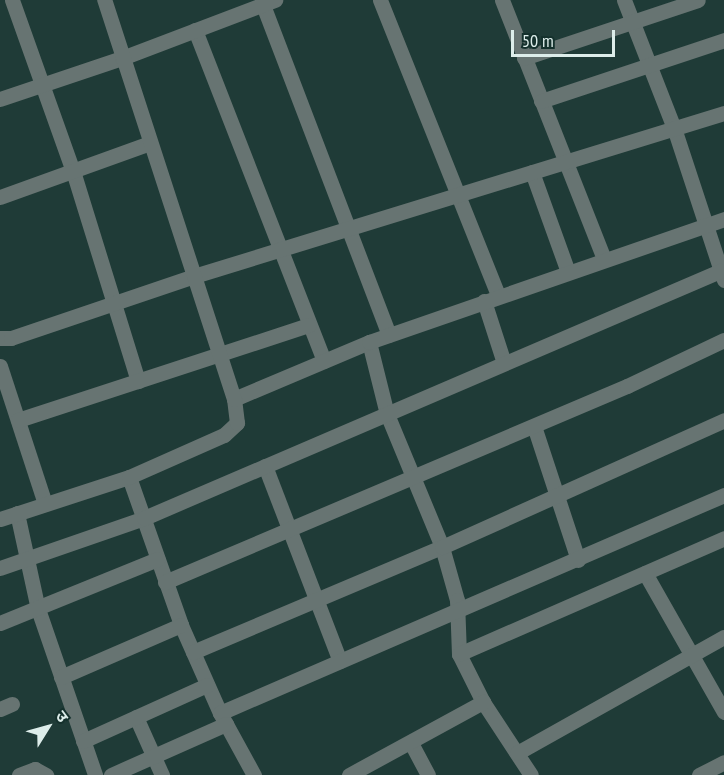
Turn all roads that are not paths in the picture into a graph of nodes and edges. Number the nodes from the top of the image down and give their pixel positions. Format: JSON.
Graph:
{"nodes":[{"id":1,"x":104,"y":0,"type":"edge"},
{"id":2,"x":381,"y":0,"type":"edge"},
{"id":3,"x":502,"y":0,"type":"edge"},
{"id":4,"x":624,"y":0,"type":"edge"},
{"id":5,"x":698,"y":0,"type":"edge"},
{"id":6,"x":10,"y":2,"type":"edge"},
{"id":7,"x":269,"y":2,"type":"edge"},
{"id":8,"x":633,"y":22,"type":"junction"},
{"id":9,"x":195,"y":30,"type":"junction"},
{"id":10,"x":724,"y":40,"type":"edge"},
{"id":11,"x":122,"y":58,"type":"junction"},
{"id":12,"x":524,"y":58,"type":"junction"},
{"id":13,"x":650,"y":65,"type":"junction"},
{"id":14,"x":42,"y":85,"type":"junction"},
{"id":15,"x":0,"y":99,"type":"edge"},
{"id":16,"x":542,"y":101,"type":"junction"},
{"id":17,"x":724,"y":114,"type":"edge"},
{"id":18,"x":674,"y":128,"type":"junction"},
{"id":19,"x":150,"y":143,"type":"junction"},
{"id":20,"x":565,"y":161,"type":"junction"},
{"id":21,"x":73,"y":171,"type":"junction"},
{"id":22,"x":532,"y":172,"type":"junction"},
{"id":23,"x":459,"y":195,"type":"junction"},
{"id":24,"x":0,"y":197,"type":"edge"},
{"id":25,"x":724,"y":219,"type":"edge"},
{"id":26,"x":708,"y":226,"type":"junction"},
{"id":27,"x":350,"y":229,"type":"junction"},
{"id":28,"x":280,"y":250,"type":"junction"},
{"id":29,"x":604,"y":259,"type":"junction"},
{"id":30,"x":568,"y":272,"type":"junction"},
{"id":31,"x":722,"y":275,"type":"edge"},
{"id":32,"x":194,"y":276,"type":"junction"},
{"id":33,"x":491,"y":298,"type":"junction"},
{"id":34,"x":114,"y":302,"type":"junction"},
{"id":35,"x":309,"y":325,"type":"junction"},
{"id":36,"x":389,"y":335,"type":"junction"},
{"id":37,"x":0,"y":338,"type":"edge"},
{"id":38,"x":724,"y":340,"type":"edge"},
{"id":39,"x":369,"y":342,"type":"junction"},
{"id":40,"x":220,"y":354,"type":"junction"},
{"id":41,"x":324,"y":361,"type":"junction"},
{"id":42,"x":504,"y":363,"type":"junction"},
{"id":43,"x":0,"y":366,"type":"edge"},
{"id":44,"x":138,"y":381,"type":"junction"},
{"id":45,"x":234,"y":399,"type":"junction"},
{"id":46,"x":387,"y":414,"type":"junction"},
{"id":47,"x":18,"y":420,"type":"junction"},
{"id":48,"x":724,"y":420,"type":"edge"},
{"id":49,"x":534,"y":426,"type":"junction"},
{"id":50,"x":265,"y":466,"type":"junction"},
{"id":51,"x":129,"y":477,"type":"junction"},
{"id":52,"x":412,"y":479,"type":"junction"},
{"id":53,"x":557,"y":495,"type":"junction"},
{"id":54,"x":724,"y":495,"type":"edge"},
{"id":55,"x":45,"y":504,"type":"junction"},
{"id":56,"x":17,"y":513,"type":"junction"},
{"id":57,"x":144,"y":518,"type":"junction"},
{"id":58,"x":0,"y":519,"type":"edge"},
{"id":59,"x":291,"y":531,"type":"junction"},
{"id":60,"x":724,"y":538,"type":"edge"},
{"id":61,"x":442,"y":547,"type":"junction"},
{"id":62,"x":28,"y":559,"type":"junction"},
{"id":63,"x":158,"y":559,"type":"junction"},
{"id":64,"x":578,"y":560,"type":"junction"},
{"id":65,"x":0,"y":568,"type":"edge"},
{"id":66,"x":645,"y":573,"type":"junction"},
{"id":67,"x":165,"y":582,"type":"junction"},
{"id":68,"x":318,"y":599,"type":"junction"},
{"id":69,"x":38,"y":609,"type":"junction"},
{"id":70,"x":458,"y":611,"type":"junction"},
{"id":71,"x":0,"y":623,"type":"edge"},
{"id":72,"x":181,"y":625,"type":"junction"},
{"id":73,"x":724,"y":637,"type":"edge"},
{"id":74,"x":193,"y":652,"type":"junction"},
{"id":75,"x":459,"y":654,"type":"junction"},
{"id":76,"x":692,"y":654,"type":"junction"},
{"id":77,"x":340,"y":661,"type":"junction"},
{"id":78,"x":61,"y":677,"type":"junction"},
{"id":79,"x":207,"y":685,"type":"junction"},
{"id":80,"x":483,"y":702,"type":"junction"},
{"id":81,"x":724,"y":712,"type":"edge"},
{"id":82,"x":136,"y":717,"type":"junction"},
{"id":83,"x":223,"y":718,"type":"junction"},
{"id":84,"x":83,"y":741,"type":"junction"},
{"id":85,"x":411,"y":743,"type":"junction"},
{"id":86,"x":517,"y":753,"type":"junction"},
{"id":87,"x":154,"y":756,"type":"junction"},
{"id":88,"x":724,"y":762,"type":"edge"},
{"id":89,"x":19,"y":775,"type":"edge"},
{"id":90,"x":46,"y":775,"type":"edge"},
{"id":91,"x":95,"y":775,"type":"edge"},
{"id":92,"x":111,"y":775,"type":"edge"},
{"id":93,"x":162,"y":775,"type":"edge"},
{"id":94,"x":254,"y":775,"type":"edge"},
{"id":95,"x":349,"y":775,"type":"edge"},
{"id":96,"x":428,"y":775,"type":"edge"},
{"id":97,"x":531,"y":775,"type":"edge"},
{"id":98,"x":699,"y":775,"type":"edge"}],
"edges":[{"from":1,"to":11,"type":"street"},
{"from":2,"to":23,"type":"street"},
{"from":3,"to":12,"type":"street"},
{"from":4,"to":8,"type":"street"},
{"from":5,"to":8,"type":"street"},
{"from":6,"to":14,"type":"street"},
{"from":7,"to":9,"type":"street"},
{"from":7,"to":27,"type":"street"},
{"from":8,"to":12,"type":"street"},
{"from":8,"to":13,"type":"street"},
{"from":9,"to":11,"type":"street"},
{"from":9,"to":28,"type":"street"},
{"from":10,"to":13,"type":"street"},
{"from":11,"to":14,"type":"street"},
{"from":11,"to":19,"type":"street"},
{"from":12,"to":16,"type":"street"},
{"from":13,"to":16,"type":"street"},
{"from":13,"to":18,"type":"street"},
{"from":14,"to":15,"type":"street"},
{"from":14,"to":21,"type":"street"},
{"from":16,"to":20,"type":"street"},
{"from":17,"to":18,"type":"street"},
{"from":18,"to":20,"type":"street"},
{"from":18,"to":26,"type":"street"},
{"from":19,"to":21,"type":"street"},
{"from":19,"to":32,"type":"street"},
{"from":20,"to":22,"type":"street"},
{"from":20,"to":29,"type":"street"},
{"from":21,"to":24,"type":"street"},
{"from":21,"to":34,"type":"street"},
{"from":22,"to":23,"type":"street"},
{"from":22,"to":30,"type":"street"},
{"from":23,"to":27,"type":"street"},
{"from":23,"to":33,"type":"street"},
{"from":25,"to":26,"type":"street"},
{"from":26,"to":29,"type":"street"},
{"from":26,"to":31,"type":"street"},
{"from":27,"to":28,"type":"street"},
{"from":27,"to":36,"type":"street"},
{"from":28,"to":32,"type":"street"},
{"from":28,"to":35,"type":"street"},
{"from":29,"to":30,"type":"street"},
{"from":30,"to":33,"type":"street"},
{"from":31,"to":42,"type":"street"},
{"from":32,"to":34,"type":"street"},
{"from":32,"to":40,"type":"street"},
{"from":33,"to":36,"type":"street"},
{"from":33,"to":42,"type":"street"},
{"from":34,"to":37,"type":"street"},
{"from":34,"to":44,"type":"street"},
{"from":35,"to":40,"type":"street"},
{"from":35,"to":41,"type":"street"},
{"from":36,"to":39,"type":"street"},
{"from":38,"to":49,"type":"street"},
{"from":39,"to":41,"type":"street"},
{"from":39,"to":46,"type":"street"},
{"from":40,"to":44,"type":"street"},
{"from":40,"to":45,"type":"street"},
{"from":41,"to":45,"type":"street"},
{"from":42,"to":46,"type":"street"},
{"from":43,"to":47,"type":"street"},
{"from":44,"to":47,"type":"street"},
{"from":45,"to":51,"type":"street"},
{"from":46,"to":50,"type":"street"},
{"from":46,"to":52,"type":"street"},
{"from":47,"to":55,"type":"street"},
{"from":48,"to":53,"type":"street"},
{"from":49,"to":52,"type":"street"},
{"from":49,"to":53,"type":"street"},
{"from":50,"to":57,"type":"street"},
{"from":50,"to":59,"type":"street"},
{"from":51,"to":55,"type":"street"},
{"from":51,"to":57,"type":"street"},
{"from":52,"to":59,"type":"street"},
{"from":52,"to":61,"type":"street"},
{"from":53,"to":61,"type":"street"},
{"from":53,"to":64,"type":"street"},
{"from":54,"to":64,"type":"street"},
{"from":55,"to":56,"type":"street"},
{"from":56,"to":58,"type":"street"},
{"from":56,"to":62,"type":"street"},
{"from":57,"to":62,"type":"street"},
{"from":57,"to":63,"type":"street"},
{"from":59,"to":67,"type":"street"},
{"from":59,"to":68,"type":"street"},
{"from":60,"to":66,"type":"street"},
{"from":61,"to":68,"type":"street"},
{"from":61,"to":70,"type":"street"},
{"from":62,"to":65,"type":"street"},
{"from":62,"to":69,"type":"street"},
{"from":63,"to":67,"type":"street"},
{"from":63,"to":69,"type":"street"},
{"from":64,"to":70,"type":"street"},
{"from":66,"to":75,"type":"street"},
{"from":66,"to":76,"type":"street"},
{"from":67,"to":72,"type":"street"},
{"from":68,"to":74,"type":"street"},
{"from":68,"to":77,"type":"street"},
{"from":69,"to":71,"type":"street"},
{"from":69,"to":78,"type":"street"},
{"from":70,"to":75,"type":"street"},
{"from":70,"to":77,"type":"street"},
{"from":72,"to":74,"type":"street"},
{"from":72,"to":78,"type":"street"},
{"from":73,"to":76,"type":"street"},
{"from":74,"to":79,"type":"street"},
{"from":75,"to":80,"type":"street"},
{"from":76,"to":81,"type":"street"},
{"from":76,"to":86,"type":"street"},
{"from":77,"to":83,"type":"street"},
{"from":78,"to":84,"type":"street"},
{"from":79,"to":82,"type":"street"},
{"from":79,"to":83,"type":"street"},
{"from":80,"to":85,"type":"street"},
{"from":80,"to":86,"type":"street"},
{"from":82,"to":84,"type":"street"},
{"from":82,"to":87,"type":"street"},
{"from":83,"to":87,"type":"street"},
{"from":83,"to":94,"type":"street"},
{"from":84,"to":91,"type":"street"},
{"from":85,"to":95,"type":"street"},
{"from":85,"to":96,"type":"street"},
{"from":86,"to":97,"type":"street"},
{"from":87,"to":92,"type":"street"},
{"from":87,"to":93,"type":"street"},
{"from":88,"to":98,"type":"street"},
{"from":89,"to":90,"type":"street"}]}
